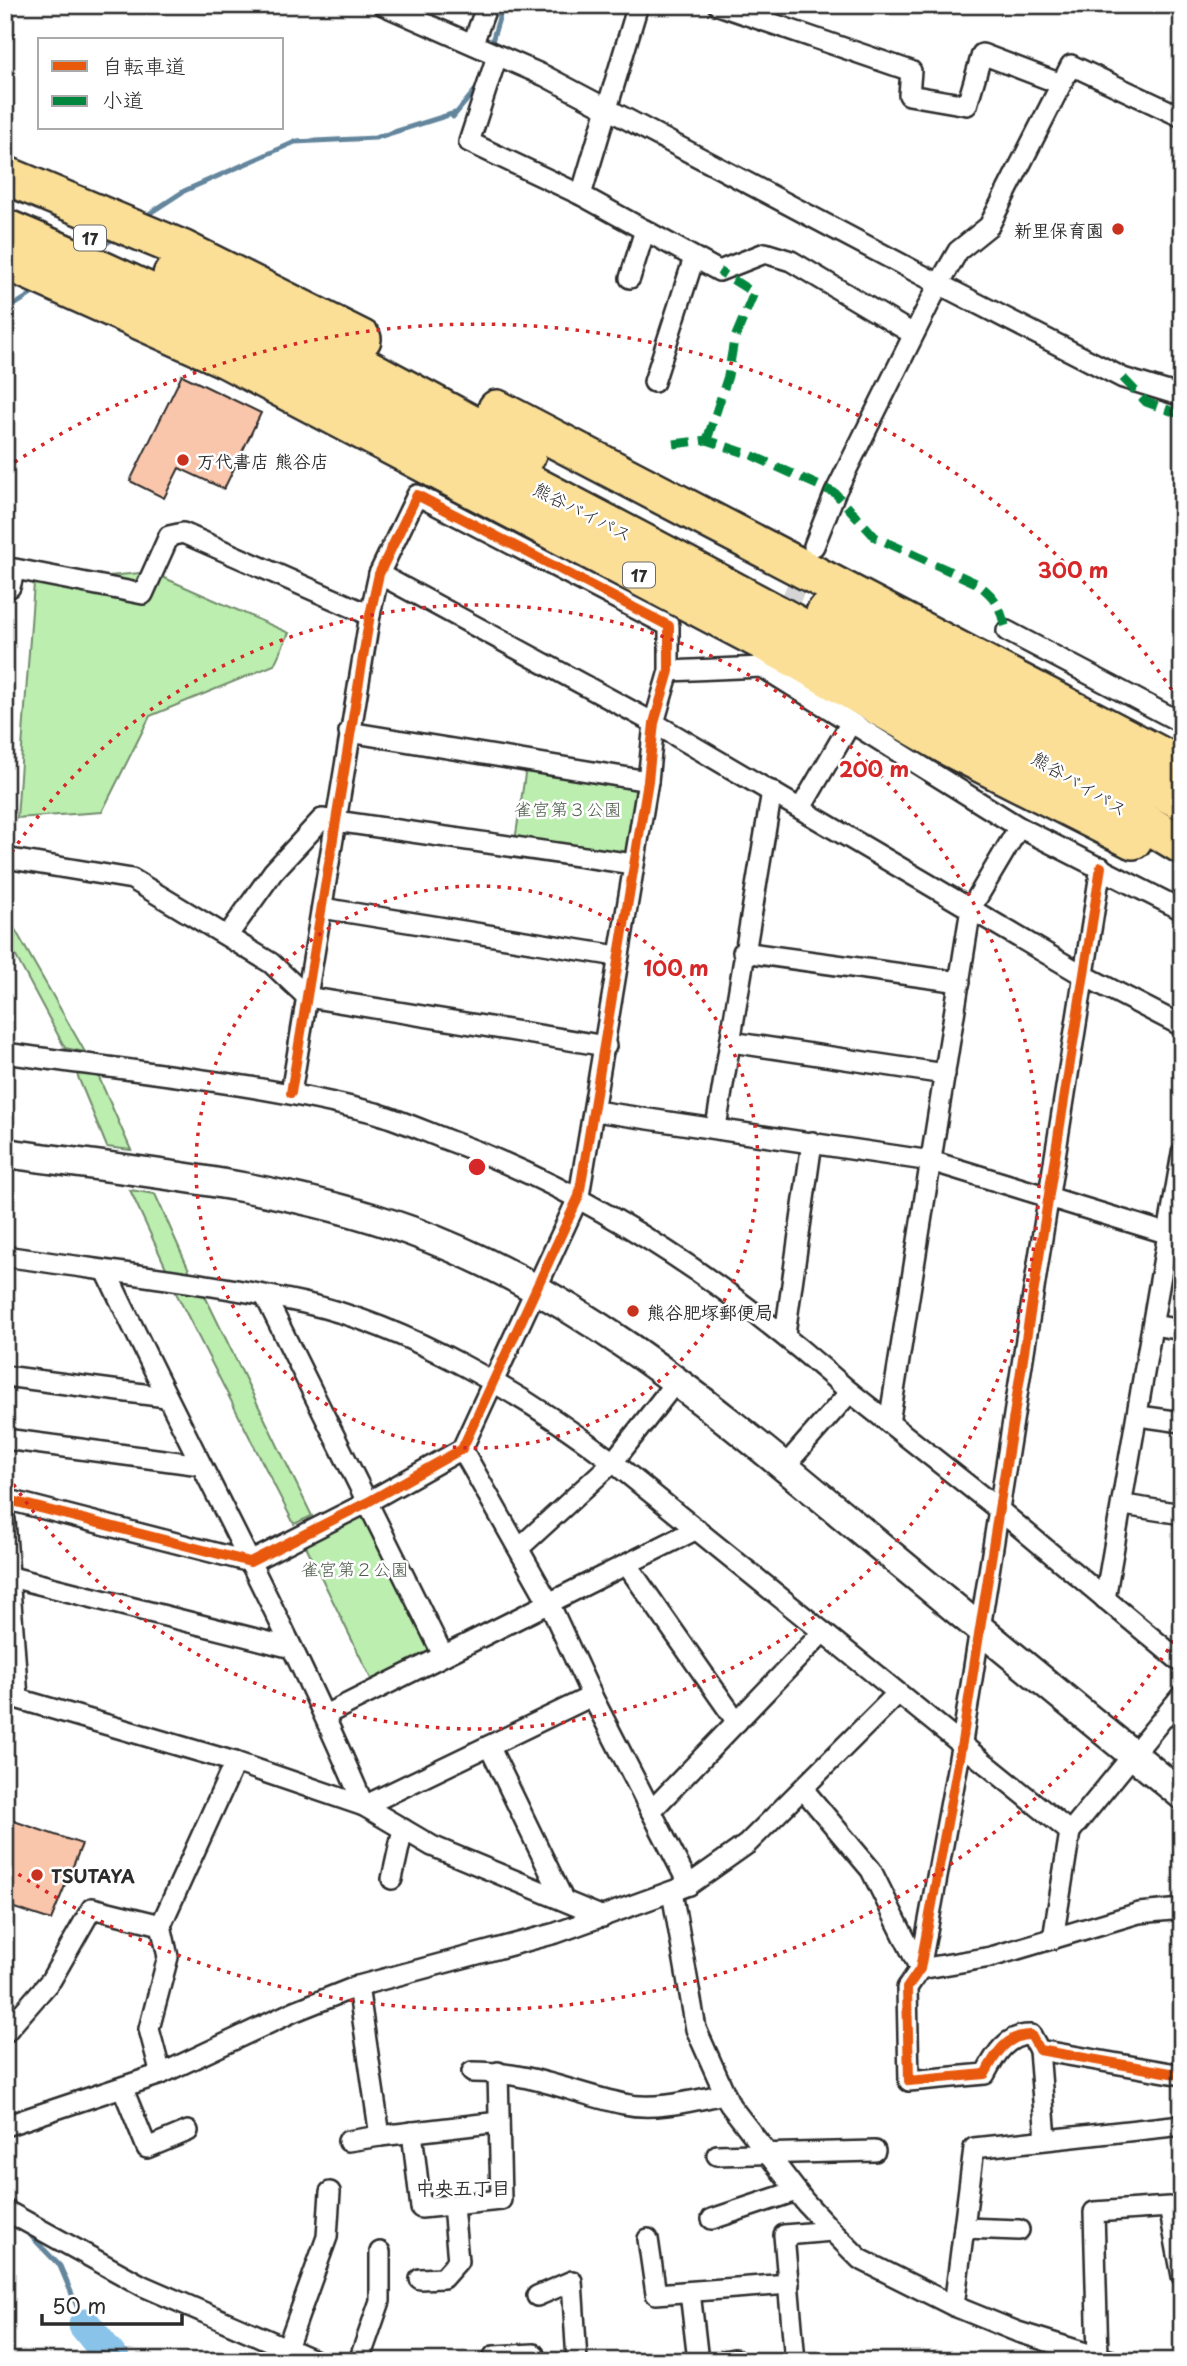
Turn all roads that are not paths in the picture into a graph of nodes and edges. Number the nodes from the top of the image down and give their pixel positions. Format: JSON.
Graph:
{"nodes":[{"id":1,"x":383,"y":5,"type":"edge"},
{"id":2,"x":487,"y":5,"type":"edge"},
{"id":3,"x":638,"y":5,"type":"edge"},
{"id":4,"x":718,"y":5,"type":"edge"},
{"id":5,"x":475,"y":44,"type":"junction"},
{"id":6,"x":496,"y":55,"type":"junction"},
{"id":7,"x":1061,"y":84,"type":"junction"},
{"id":8,"x":607,"y":110,"type":"junction"},
{"id":9,"x":1182,"y":117,"type":"edge"},
{"id":10,"x":5,"y":175,"type":"edge"},
{"id":11,"x":580,"y":195,"type":"junction"},
{"id":12,"x":5,"y":201,"type":"edge"},
{"id":13,"x":5,"y":228,"type":"edge"},
{"id":14,"x":645,"y":230,"type":"junction"},
{"id":15,"x":694,"y":258,"type":"junction"},
{"id":16,"x":5,"y":260,"type":"edge"},
{"id":17,"x":173,"y":275,"type":"junction"},
{"id":18,"x":630,"y":278,"type":"dead end"},
{"id":19,"x":939,"y":284,"type":"junction"},
{"id":20,"x":914,"y":334,"type":"junction"},
{"id":21,"x":654,"y":382,"type":"dead end"},
{"id":22,"x":1182,"y":396,"type":"edge"},
{"id":23,"x":814,"y":545,"type":"tunnel mouth"},
{"id":24,"x":379,"y":574,"type":"junction"},
{"id":25,"x":5,"y":586,"type":"edge"},
{"id":26,"x":369,"y":615,"type":"junction"},
{"id":27,"x":1007,"y":631,"type":"dead end"},
{"id":28,"x":669,"y":671,"type":"junction"},
{"id":29,"x":654,"y":723,"type":"junction"},
{"id":30,"x":1182,"y":723,"type":"edge"},
{"id":31,"x":850,"y":724,"type":"junction"},
{"id":32,"x":349,"y":732,"type":"junction"},
{"id":33,"x":1182,"y":767,"type":"edge"},
{"id":34,"x":648,"y":780,"type":"junction"},
{"id":35,"x":772,"y":791,"type":"junction"},
{"id":36,"x":1182,"y":801,"type":"edge"},
{"id":37,"x":801,"y":808,"type":"junction"},
{"id":38,"x":334,"y":819,"type":"junction"},
{"id":39,"x":1019,"y":827,"type":"junction"},
{"id":40,"x":1182,"y":845,"type":"edge"},
{"id":41,"x":5,"y":858,"type":"edge"},
{"id":42,"x":1182,"y":863,"type":"edge"},
{"id":43,"x":633,"y":864,"type":"junction"},
{"id":44,"x":1101,"y":867,"type":"junction"},
{"id":45,"x":322,"y":908,"type":"junction"},
{"id":46,"x":971,"y":908,"type":"junction"},
{"id":47,"x":1182,"y":910,"type":"edge"},
{"id":48,"x":228,"y":935,"type":"junction"},
{"id":49,"x":743,"y":952,"type":"junction"},
{"id":50,"x":617,"y":956,"type":"junction"},
{"id":51,"x":1083,"y":975,"type":"junction"},
{"id":52,"x":960,"y":982,"type":"junction"},
{"id":53,"x":307,"y":997,"type":"junction"},
{"id":54,"x":1182,"y":1026,"type":"edge"},
{"id":55,"x":732,"y":1042,"type":"junction"},
{"id":56,"x":606,"y":1046,"type":"junction"},
{"id":57,"x":5,"y":1053,"type":"edge"},
{"id":58,"x":945,"y":1074,"type":"junction"},
{"id":59,"x":291,"y":1093,"type":"junction"},
{"id":60,"x":596,"y":1111,"type":"junction"},
{"id":61,"x":716,"y":1128,"type":"junction"},
{"id":62,"x":812,"y":1142,"type":"junction"},
{"id":63,"x":5,"y":1153,"type":"edge"},
{"id":64,"x":1182,"y":1153,"type":"edge"},
{"id":65,"x":931,"y":1161,"type":"junction"},
{"id":66,"x":579,"y":1196,"type":"junction"},
{"id":67,"x":1050,"y":1199,"type":"junction"},
{"id":68,"x":1174,"y":1237,"type":"edge"},
{"id":69,"x":5,"y":1256,"type":"edge"},
{"id":70,"x":106,"y":1271,"type":"junction"},
{"id":71,"x":536,"y":1287,"type":"junction"},
{"id":72,"x":265,"y":1296,"type":"junction"},
{"id":73,"x":1153,"y":1325,"type":"junction"},
{"id":74,"x":1182,"y":1330,"type":"edge"},
{"id":75,"x":785,"y":1334,"type":"junction"},
{"id":76,"x":5,"y":1376,"type":"edge"},
{"id":77,"x":678,"y":1379,"type":"junction"},
{"id":78,"x":492,"y":1381,"type":"junction"},
{"id":79,"x":850,"y":1392,"type":"junction"},
{"id":80,"x":166,"y":1397,"type":"junction"},
{"id":81,"x":1139,"y":1416,"type":"junction"},
{"id":82,"x":1182,"y":1422,"type":"edge"},
{"id":83,"x":889,"y":1423,"type":"junction"},
{"id":84,"x":5,"y":1440,"type":"edge"},
{"id":85,"x":462,"y":1449,"type":"junction"},
{"id":86,"x":613,"y":1462,"type":"junction"},
{"id":87,"x":201,"y":1465,"type":"junction"},
{"id":88,"x":784,"y":1467,"type":"junction"},
{"id":89,"x":5,"y":1499,"type":"edge"},
{"id":90,"x":368,"y":1502,"type":"junction"},
{"id":91,"x":1124,"y":1505,"type":"junction"},
{"id":92,"x":998,"y":1509,"type":"junction"},
{"id":93,"x":1182,"y":1514,"type":"edge"},
{"id":94,"x":5,"y":1520,"type":"edge"},
{"id":95,"x":697,"y":1529,"type":"junction"},
{"id":96,"x":519,"y":1548,"type":"junction"},
{"id":97,"x":250,"y":1562,"type":"junction"},
{"id":98,"x":627,"y":1565,"type":"junction"},
{"id":99,"x":11,"y":1577,"type":"junction"},
{"id":100,"x":1105,"y":1599,"type":"junction"},
{"id":101,"x":549,"y":1603,"type":"junction"},
{"id":102,"x":978,"y":1628,"type":"junction"},
{"id":103,"x":823,"y":1632,"type":"junction"},
{"id":104,"x":292,"y":1648,"type":"junction"},
{"id":105,"x":443,"y":1655,"type":"junction"},
{"id":106,"x":1182,"y":1663,"type":"edge"},
{"id":107,"x":897,"y":1694,"type":"junction"},
{"id":108,"x":1182,"y":1695,"type":"edge"},
{"id":109,"x":592,"y":1696,"type":"junction"},
{"id":110,"x":12,"y":1697,"type":"edge"},
{"id":111,"x":325,"y":1715,"type":"junction"},
{"id":112,"x":737,"y":1722,"type":"junction"},
{"id":113,"x":962,"y":1742,"type":"junction"},
{"id":114,"x":489,"y":1746,"type":"junction"},
{"id":115,"x":1133,"y":1755,"type":"junction"},
{"id":116,"x":235,"y":1762,"type":"junction"},
{"id":117,"x":803,"y":1789,"type":"junction"},
{"id":118,"x":1182,"y":1795,"type":"edge"},
{"id":119,"x":364,"y":1806,"type":"junction"},
{"id":120,"x":651,"y":1811,"type":"junction"},
{"id":121,"x":403,"y":1829,"type":"junction"},
{"id":122,"x":1070,"y":1832,"type":"junction"},
{"id":123,"x":392,"y":1879,"type":"dead end"},
{"id":124,"x":680,"y":1889,"type":"junction"},
{"id":125,"x":562,"y":1897,"type":"junction"},
{"id":126,"x":1182,"y":1909,"type":"edge"},
{"id":127,"x":603,"y":1917,"type":"junction"},
{"id":128,"x":162,"y":1925,"type":"junction"},
{"id":129,"x":1053,"y":1939,"type":"junction"},
{"id":130,"x":920,"y":1969,"type":"junction"},
{"id":131,"x":358,"y":1986,"type":"junction"},
{"id":132,"x":5,"y":2033,"type":"edge"},
{"id":133,"x":1039,"y":2050,"type":"junction"},
{"id":134,"x":472,"y":2072,"type":"dead end"},
{"id":135,"x":498,"y":2072,"type":"junction"},
{"id":136,"x":161,"y":2074,"type":"junction"},
{"id":137,"x":1182,"y":2075,"type":"edge"},
{"id":138,"x":123,"y":2089,"type":"junction"},
{"id":139,"x":725,"y":2094,"type":"junction"},
{"id":140,"x":499,"y":2122,"type":"junction"},
{"id":141,"x":1182,"y":2125,"type":"edge"},
{"id":142,"x":5,"y":2126,"type":"edge"},
{"id":143,"x":188,"y":2132,"type":"dead end"},
{"id":144,"x":412,"y":2132,"type":"junction"},
{"id":145,"x":380,"y":2136,"type":"junction"},
{"id":146,"x":1046,"y":2139,"type":"junction"},
{"id":147,"x":348,"y":2141,"type":"dead end"},
{"id":148,"x":875,"y":2151,"type":"dead end"},
{"id":149,"x":767,"y":2152,"type":"junction"},
{"id":150,"x":717,"y":2155,"type":"dead end"},
{"id":151,"x":796,"y":2191,"type":"junction"},
{"id":152,"x":330,"y":2192,"type":"dead end"},
{"id":153,"x":453,"y":2206,"type":"junction"},
{"id":154,"x":5,"y":2210,"type":"edge"},
{"id":155,"x":712,"y":2219,"type":"dead end"},
{"id":156,"x":964,"y":2228,"type":"junction"},
{"id":157,"x":1019,"y":2230,"type":"dead end"},
{"id":158,"x":832,"y":2231,"type":"junction"},
{"id":159,"x":648,"y":2239,"type":"dead end"},
{"id":160,"x":380,"y":2252,"type":"dead end"},
{"id":161,"x":1182,"y":2276,"type":"edge"},
{"id":162,"x":420,"y":2280,"type":"dead end"},
{"id":163,"x":789,"y":2284,"type":"junction"},
{"id":164,"x":690,"y":2292,"type":"junction"},
{"id":165,"x":537,"y":2296,"type":"dead end"},
{"id":166,"x":954,"y":2306,"type":"junction"},
{"id":167,"x":287,"y":2348,"type":"junction"},
{"id":168,"x":494,"y":2357,"type":"dead end"},
{"id":169,"x":1105,"y":2359,"type":"edge"},
{"id":170,"x":316,"y":2361,"type":"edge"},
{"id":171,"x":359,"y":2361,"type":"edge"},
{"id":172,"x":535,"y":2361,"type":"edge"},
{"id":173,"x":577,"y":2361,"type":"edge"},
{"id":174,"x":698,"y":2361,"type":"edge"},
{"id":175,"x":795,"y":2361,"type":"edge"}],
"edges":[{"from":1,"to":5,"type":"street"},
{"from":2,"to":5,"type":"street"},
{"from":3,"to":8,"type":"street"},
{"from":4,"to":7,"type":"street"},
{"from":5,"to":6,"type":"street"},
{"from":6,"to":8,"type":"street"},
{"from":6,"to":11,"type":"street"},
{"from":7,"to":9,"type":"street"},
{"from":7,"to":19,"type":"street"},
{"from":8,"to":11,"type":"street"},
{"from":8,"to":19,"type":"street"},
{"from":10,"to":17,"type":"highway","number":"17"},
{"from":11,"to":14,"type":"street"},
{"from":12,"to":17,"type":"highway","name":"熊谷バイパス","number":"17"},
{"from":13,"to":17,"type":"highway","name":"熊谷バイパス","number":"17"},
{"from":14,"to":15,"type":"street"},
{"from":14,"to":18,"type":"street"},
{"from":15,"to":20,"type":"street"},
{"from":15,"to":21,"type":"street"},
{"from":16,"to":42,"type":"highway","number":"17"},
{"from":17,"to":33,"type":"highway","number":"17"},
{"from":17,"to":36,"type":"highway","name":"熊谷バイパス","number":"17"},
{"from":17,"to":40,"type":"highway","name":"熊谷バイパス","number":"17"},
{"from":19,"to":20,"type":"street"},
{"from":19,"to":22,"type":"street"},
{"from":20,"to":23,"type":"street"},
{"from":24,"to":26,"type":"street"},
{"from":24,"to":28,"type":"street"},
{"from":24,"to":29,"type":"street"},
{"from":25,"to":26,"type":"street"},
{"from":26,"to":32,"type":"street"},
{"from":27,"to":30,"type":"street"},
{"from":28,"to":29,"type":"street"},
{"from":28,"to":31,"type":"street"},
{"from":29,"to":34,"type":"street"},
{"from":29,"to":35,"type":"street"},
{"from":31,"to":37,"type":"street"},
{"from":31,"to":39,"type":"street"},
{"from":32,"to":34,"type":"street"},
{"from":32,"to":38,"type":"street"},
{"from":34,"to":43,"type":"street"},
{"from":35,"to":37,"type":"street"},
{"from":35,"to":49,"type":"street"},
{"from":37,"to":46,"type":"street"},
{"from":38,"to":43,"type":"street"},
{"from":38,"to":45,"type":"street"},
{"from":38,"to":48,"type":"street"},
{"from":39,"to":44,"type":"street"},
{"from":39,"to":46,"type":"street"},
{"from":41,"to":48,"type":"street"},
{"from":43,"to":50,"type":"street"},
{"from":44,"to":47,"type":"street"},
{"from":44,"to":51,"type":"street"},
{"from":45,"to":50,"type":"street"},
{"from":45,"to":53,"type":"street"},
{"from":46,"to":51,"type":"street"},
{"from":46,"to":52,"type":"street"},
{"from":48,"to":53,"type":"street"},
{"from":49,"to":52,"type":"street"},
{"from":49,"to":55,"type":"street"},
{"from":50,"to":56,"type":"street"},
{"from":51,"to":54,"type":"street"},
{"from":51,"to":67,"type":"street"},
{"from":52,"to":58,"type":"street"},
{"from":53,"to":56,"type":"street"},
{"from":53,"to":59,"type":"street"},
{"from":55,"to":58,"type":"street"},
{"from":55,"to":61,"type":"street"},
{"from":56,"to":60,"type":"street"},
{"from":57,"to":59,"type":"street"},
{"from":58,"to":65,"type":"street"},
{"from":59,"to":66,"type":"street"},
{"from":60,"to":61,"type":"street"},
{"from":60,"to":66,"type":"street"},
{"from":61,"to":62,"type":"street"},
{"from":62,"to":65,"type":"street"},
{"from":62,"to":75,"type":"street"},
{"from":63,"to":71,"type":"street"},
{"from":64,"to":68,"type":"street"},
{"from":65,"to":67,"type":"street"},
{"from":65,"to":83,"type":"street"},
{"from":66,"to":71,"type":"street"},
{"from":66,"to":75,"type":"street"},
{"from":67,"to":68,"type":"street"},
{"from":67,"to":92,"type":"street"},
{"from":68,"to":73,"type":"street"},
{"from":69,"to":70,"type":"street"},
{"from":70,"to":72,"type":"street"},
{"from":70,"to":80,"type":"street"},
{"from":71,"to":77,"type":"street"},
{"from":71,"to":78,"type":"street"},
{"from":72,"to":78,"type":"street"},
{"from":72,"to":90,"type":"street"},
{"from":73,"to":74,"type":"street"},
{"from":73,"to":81,"type":"street"},
{"from":75,"to":79,"type":"street"},
{"from":76,"to":80,"type":"street"},
{"from":77,"to":86,"type":"street"},
{"from":77,"to":88,"type":"street"},
{"from":78,"to":85,"type":"street"},
{"from":78,"to":86,"type":"street"},
{"from":79,"to":83,"type":"street"},
{"from":79,"to":88,"type":"street"},
{"from":80,"to":87,"type":"street"},
{"from":81,"to":82,"type":"street"},
{"from":81,"to":91,"type":"street"},
{"from":83,"to":92,"type":"street"},
{"from":84,"to":87,"type":"street"},
{"from":85,"to":90,"type":"street"},
{"from":85,"to":96,"type":"street"},
{"from":86,"to":95,"type":"street"},
{"from":86,"to":96,"type":"street"},
{"from":87,"to":97,"type":"street"},
{"from":88,"to":102,"type":"street"},
{"from":89,"to":97,"type":"street"},
{"from":90,"to":97,"type":"street"},
{"from":90,"to":105,"type":"street"},
{"from":91,"to":93,"type":"street"},
{"from":91,"to":100,"type":"street"},
{"from":92,"to":100,"type":"street"},
{"from":92,"to":102,"type":"street"},
{"from":94,"to":99,"type":"street"},
{"from":95,"to":98,"type":"street"},
{"from":95,"to":103,"type":"street"},
{"from":96,"to":101,"type":"street"},
{"from":97,"to":104,"type":"street"},
{"from":98,"to":101,"type":"street"},
{"from":98,"to":112,"type":"street"},
{"from":99,"to":104,"type":"street"},
{"from":99,"to":110,"type":"street"},
{"from":100,"to":106,"type":"street"},
{"from":101,"to":105,"type":"street"},
{"from":101,"to":109,"type":"street"},
{"from":102,"to":113,"type":"street"},
{"from":102,"to":115,"type":"street"},
{"from":103,"to":107,"type":"street"},
{"from":103,"to":112,"type":"street"},
{"from":104,"to":111,"type":"street"},
{"from":105,"to":111,"type":"street"},
{"from":107,"to":113,"type":"street"},
{"from":107,"to":117,"type":"street"},
{"from":108,"to":115,"type":"street"},
{"from":109,"to":114,"type":"street"},
{"from":109,"to":120,"type":"street"},
{"from":110,"to":116,"type":"street"},
{"from":111,"to":119,"type":"street"},
{"from":112,"to":120,"type":"street"},
{"from":113,"to":122,"type":"street"},
{"from":113,"to":130,"type":"street"},
{"from":114,"to":119,"type":"street"},
{"from":114,"to":125,"type":"street"},
{"from":115,"to":118,"type":"street"},
{"from":115,"to":122,"type":"street"},
{"from":116,"to":119,"type":"street"},
{"from":116,"to":128,"type":"street"},
{"from":117,"to":124,"type":"street"},
{"from":117,"to":130,"type":"street"},
{"from":119,"to":121,"type":"street"},
{"from":120,"to":124,"type":"street"},
{"from":121,"to":123,"type":"street"},
{"from":121,"to":125,"type":"street"},
{"from":122,"to":129,"type":"street"},
{"from":124,"to":127,"type":"street"},
{"from":124,"to":139,"type":"street"},
{"from":125,"to":127,"type":"street"},
{"from":126,"to":129,"type":"street"},
{"from":127,"to":131,"type":"street"},
{"from":128,"to":132,"type":"street"},
{"from":128,"to":136,"type":"street"},
{"from":129,"to":130,"type":"street"},
{"from":130,"to":133,"type":"street"},
{"from":131,"to":136,"type":"street"},
{"from":131,"to":145,"type":"street"},
{"from":133,"to":137,"type":"street"},
{"from":133,"to":146,"type":"street"},
{"from":134,"to":135,"type":"street"},
{"from":135,"to":139,"type":"street"},
{"from":135,"to":140,"type":"street"},
{"from":136,"to":138,"type":"street"},
{"from":138,"to":142,"type":"street"},
{"from":138,"to":143,"type":"street"},
{"from":139,"to":149,"type":"street"},
{"from":140,"to":144,"type":"street"},
{"from":140,"to":153,"type":"street"},
{"from":141,"to":146,"type":"street"},
{"from":144,"to":145,"type":"street"},
{"from":144,"to":153,"type":"street"},
{"from":145,"to":147,"type":"street"},
{"from":146,"to":156,"type":"street"},
{"from":148,"to":149,"type":"street"},
{"from":149,"to":150,"type":"street"},
{"from":149,"to":151,"type":"street"},
{"from":151,"to":155,"type":"street"},
{"from":151,"to":158,"type":"street"},
{"from":152,"to":167,"type":"street"},
{"from":153,"to":162,"type":"street"},
{"from":154,"to":167,"type":"street"},
{"from":156,"to":157,"type":"street"},
{"from":156,"to":166,"type":"street"},
{"from":158,"to":163,"type":"street"},
{"from":158,"to":166,"type":"street"},
{"from":159,"to":164,"type":"street"},
{"from":160,"to":171,"type":"street"},
{"from":161,"to":169,"type":"street"},
{"from":163,"to":164,"type":"street"},
{"from":163,"to":175,"type":"street"},
{"from":164,"to":174,"type":"street"},
{"from":165,"to":173,"type":"street"},
{"from":166,"to":169,"type":"street"},
{"from":167,"to":170,"type":"street"},
{"from":168,"to":172,"type":"street"}]}
